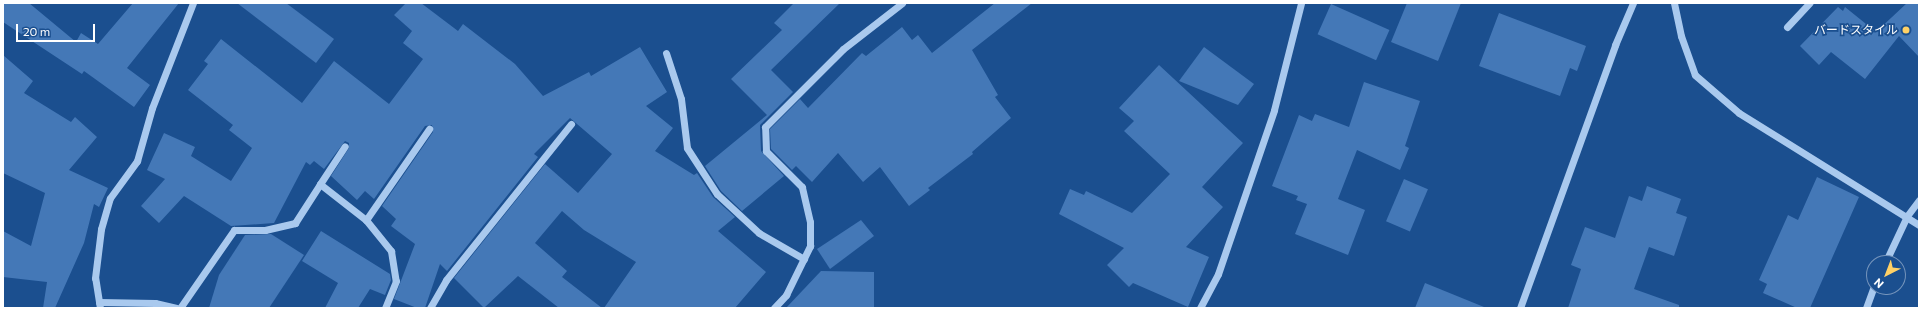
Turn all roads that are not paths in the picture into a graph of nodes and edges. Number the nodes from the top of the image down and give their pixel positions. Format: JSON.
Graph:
{"nodes":[{"id":1,"x":193,"y":3,"type":"edge"},
{"id":2,"x":902,"y":3,"type":"edge"},
{"id":3,"x":1301,"y":3,"type":"edge"},
{"id":4,"x":1633,"y":3,"type":"edge"},
{"id":5,"x":1674,"y":3,"type":"edge"},
{"id":6,"x":1809,"y":3,"type":"edge"},
{"id":7,"x":1787,"y":27,"type":"dead end"},
{"id":8,"x":666,"y":53,"type":"dead end"},
{"id":9,"x":571,"y":124,"type":"dead end"},
{"id":10,"x":429,"y":129,"type":"dead end"},
{"id":11,"x":345,"y":146,"type":"dead end"},
{"id":12,"x":320,"y":184,"type":"junction"},
{"id":13,"x":1919,"y":200,"type":"edge"},
{"id":14,"x":1907,"y":216,"type":"junction"},
{"id":15,"x":366,"y":220,"type":"junction"},
{"id":16,"x":1919,"y":225,"type":"edge"},
{"id":17,"x":1889,"y":255,"type":"edge"},
{"id":18,"x":804,"y":258,"type":"junction"},
{"id":19,"x":1871,"y":295,"type":"edge"},
{"id":20,"x":100,"y":305,"type":"edge"},
{"id":21,"x":176,"y":308,"type":"edge"},
{"id":22,"x":180,"y":308,"type":"edge"},
{"id":23,"x":385,"y":308,"type":"edge"},
{"id":24,"x":430,"y":308,"type":"edge"},
{"id":25,"x":774,"y":308,"type":"edge"},
{"id":26,"x":1200,"y":308,"type":"edge"},
{"id":27,"x":1520,"y":308,"type":"edge"},
{"id":28,"x":1866,"y":308,"type":"edge"}],
"edges":[{"from":1,"to":20,"type":"street"},
{"from":2,"to":18,"type":"street"},
{"from":3,"to":26,"type":"street"},
{"from":4,"to":27,"type":"street"},
{"from":5,"to":14,"type":"street"},
{"from":6,"to":7,"type":"street"},
{"from":8,"to":18,"type":"street"},
{"from":9,"to":24,"type":"street"},
{"from":10,"to":15,"type":"street"},
{"from":11,"to":12,"type":"street"},
{"from":12,"to":15,"type":"street"},
{"from":12,"to":22,"type":"street"},
{"from":13,"to":14,"type":"street"},
{"from":14,"to":16,"type":"street"},
{"from":14,"to":17,"type":"street"},
{"from":15,"to":23,"type":"street"},
{"from":18,"to":25,"type":"street"},
{"from":19,"to":28,"type":"street"},
{"from":20,"to":21,"type":"street"}]}
